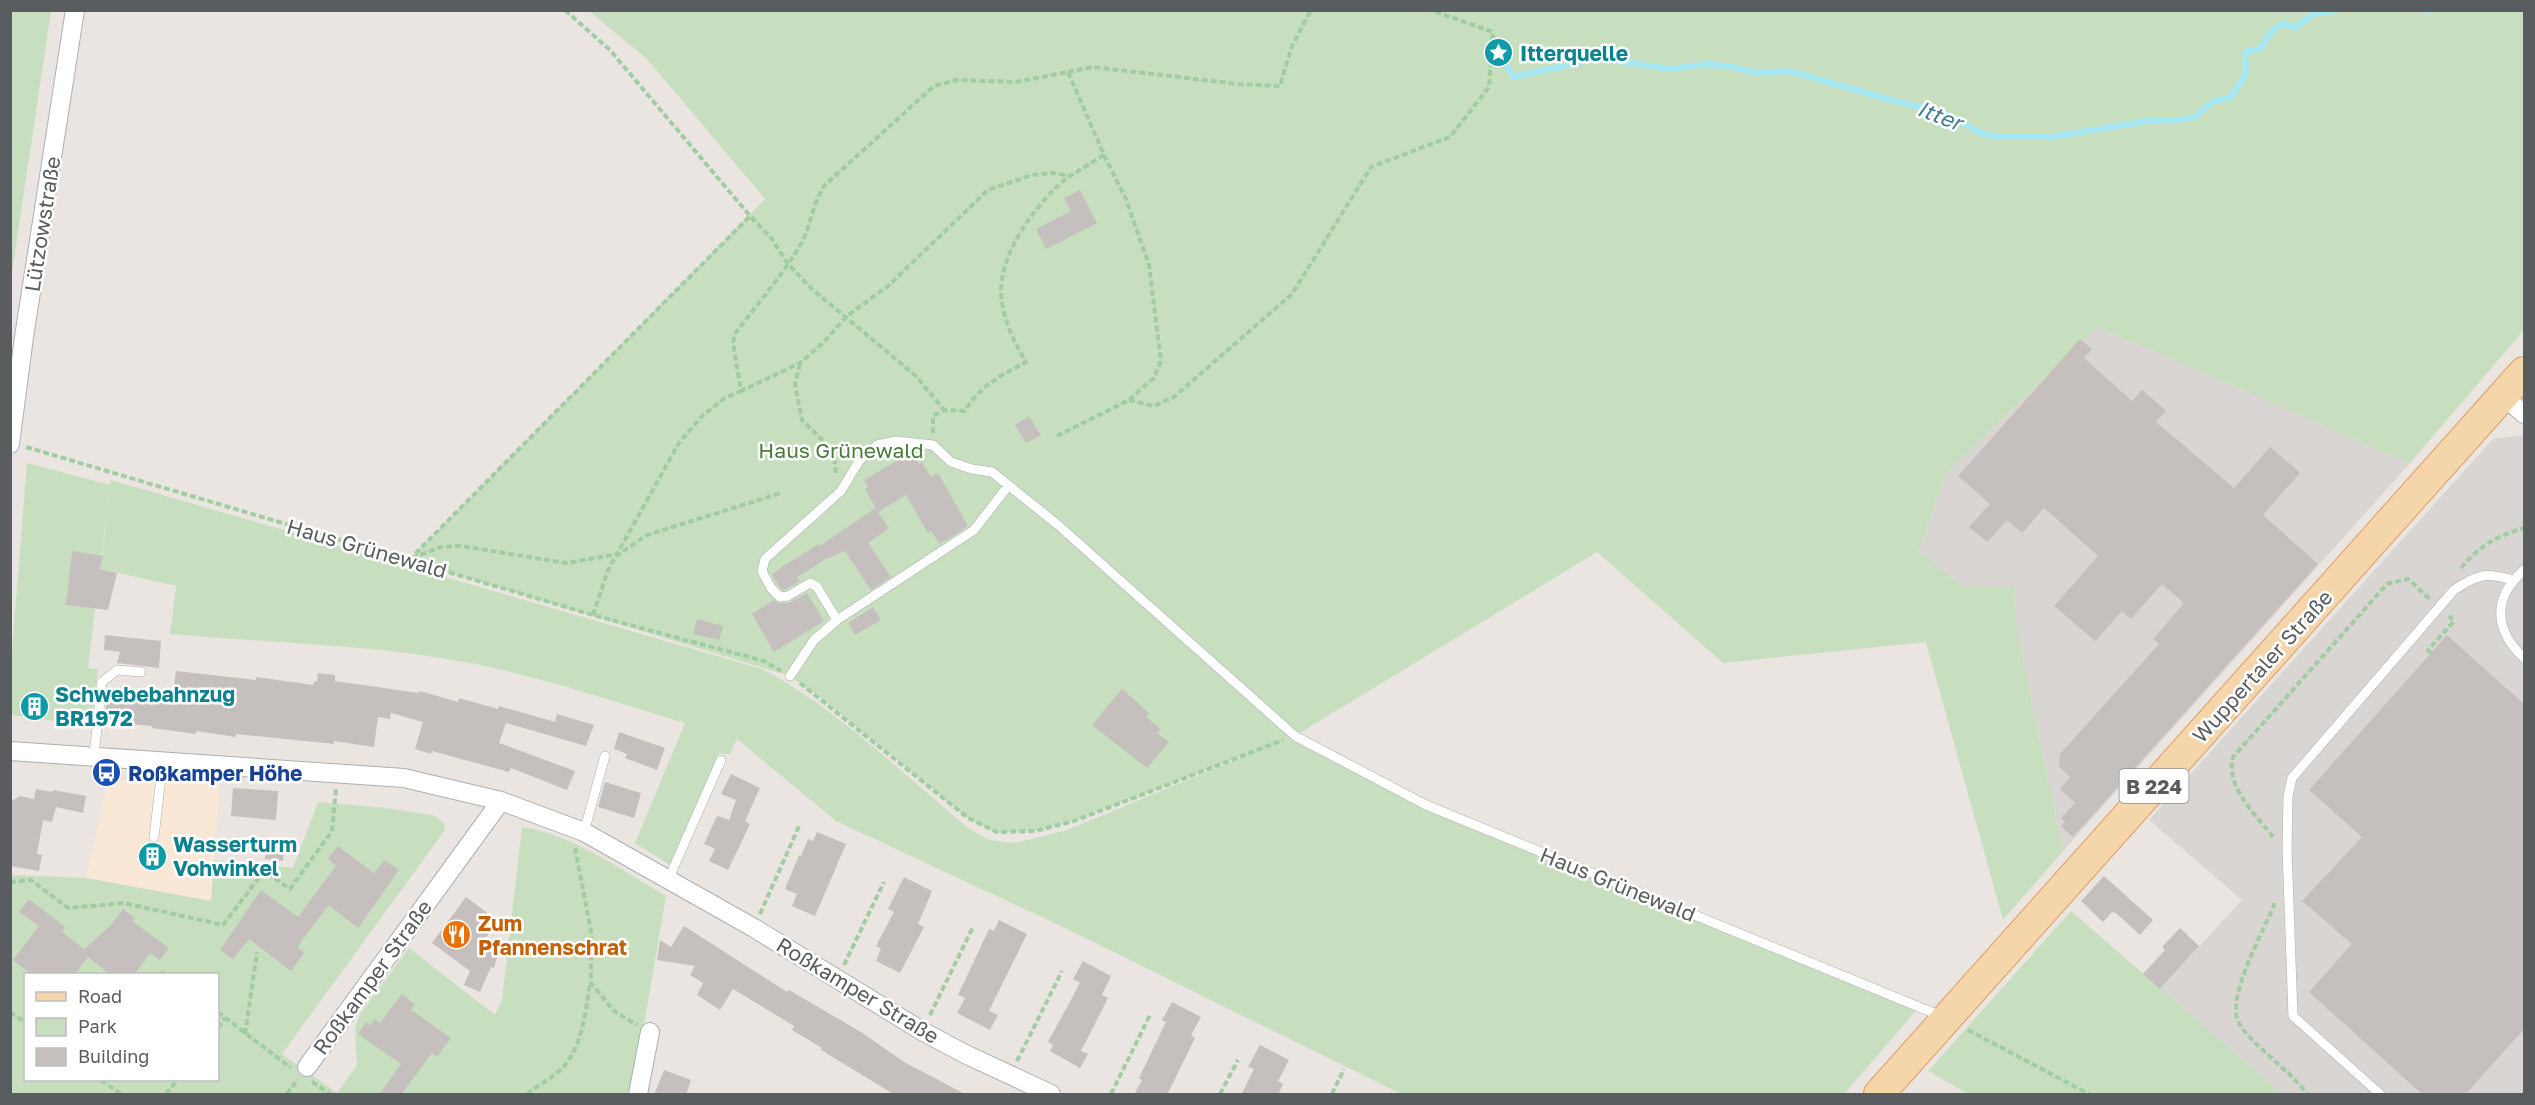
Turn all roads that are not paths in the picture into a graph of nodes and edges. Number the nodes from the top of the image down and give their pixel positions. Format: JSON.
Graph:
{"nodes":[{"id":1,"x":75,"y":10,"type":"edge"},
{"id":2,"x":2520,"y":387,"type":"edge"},
{"id":3,"x":11,"y":442,"type":"edge"},
{"id":4,"x":1008,"y":486,"type":"junction"},
{"id":5,"x":2524,"y":570,"type":"edge"},
{"id":6,"x":2513,"y":580,"type":"junction"},
{"id":7,"x":837,"y":620,"type":"junction"},
{"id":8,"x":2524,"y":658,"type":"edge"},
{"id":9,"x":141,"y":672,"type":"dead end"},
{"id":10,"x":790,"y":676,"type":"road end"},
{"id":11,"x":10,"y":751,"type":"edge"},
{"id":12,"x":94,"y":755,"type":"junction"},
{"id":13,"x":605,"y":756,"type":"dead end"},
{"id":14,"x":721,"y":760,"type":"dead end"},
{"id":15,"x":163,"y":761,"type":"junction"},
{"id":16,"x":501,"y":801,"type":"junction"},
{"id":17,"x":577,"y":829,"type":"junction"},
{"id":18,"x":154,"y":837,"type":"dead end"},
{"id":19,"x":669,"y":878,"type":"junction"},
{"id":20,"x":1947,"y":1019,"type":"junction"},
{"id":21,"x":651,"y":1032,"type":"road end"},
{"id":22,"x":303,"y":1072,"type":"road end"},
{"id":23,"x":638,"y":1095,"type":"edge"},
{"id":24,"x":1051,"y":1095,"type":"edge"},
{"id":25,"x":1879,"y":1095,"type":"edge"},
{"id":26,"x":2380,"y":1095,"type":"edge"}],
"edges":[{"from":1,"to":3,"type":"street","name":"Lützowstraße"},
{"from":2,"to":20,"type":"main road","name":"Wuppertaler Straße","number":"B 224"},
{"from":4,"to":7,"type":"lane"},
{"from":4,"to":7,"type":"lane","name":"Haus Grünewald"},
{"from":4,"to":20,"type":"lane","name":"Haus Grünewald"},
{"from":5,"to":6,"type":"lane"},
{"from":6,"to":8,"type":"lane"},
{"from":6,"to":26,"type":"lane"},
{"from":7,"to":10,"type":"lane"},
{"from":9,"to":12,"type":"lane"},
{"from":11,"to":12,"type":"street","name":"Roßkamper Straße"},
{"from":12,"to":15,"type":"street","name":"Roßkamper Straße"},
{"from":13,"to":17,"type":"lane"},
{"from":14,"to":19,"type":"lane"},
{"from":15,"to":16,"type":"street","name":"Roßkamper Straße"},
{"from":15,"to":18,"type":"lane"},
{"from":16,"to":17,"type":"street","name":"Roßkamper Straße"},
{"from":16,"to":22,"type":"street","name":"Roßkamper Straße"},
{"from":17,"to":19,"type":"street","name":"Roßkamper Straße"},
{"from":19,"to":24,"type":"street","name":"Roßkamper Straße"},
{"from":20,"to":25,"type":"main road","name":"Wuppertaler Straße","number":"B 224"},
{"from":21,"to":23,"type":"street"}]}
